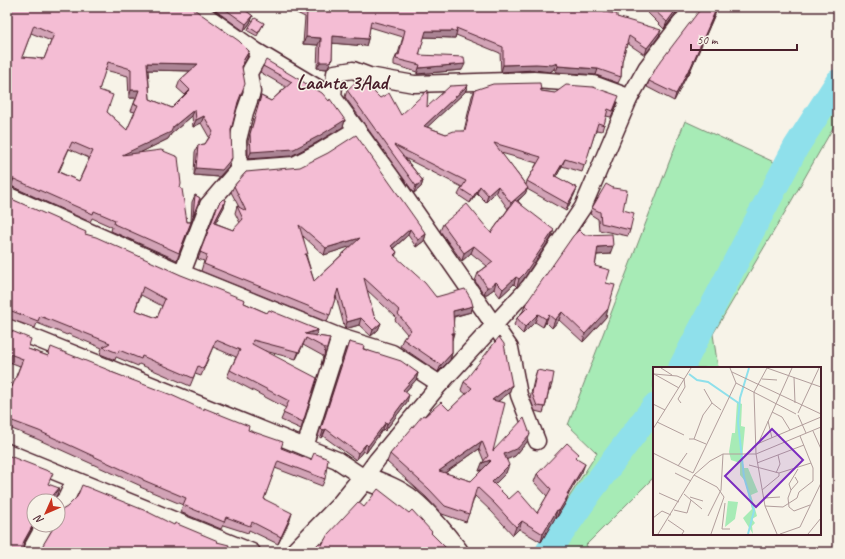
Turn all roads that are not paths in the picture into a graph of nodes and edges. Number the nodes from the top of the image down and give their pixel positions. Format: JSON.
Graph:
{"nodes":[{"id":1,"x":194,"y":7,"type":"edge"},
{"id":2,"x":688,"y":9,"type":"edge"},
{"id":3,"x":260,"y":54,"type":"junction"},
{"id":4,"x":333,"y":97,"type":"junction"},
{"id":5,"x":629,"y":99,"type":"junction"},
{"id":6,"x":357,"y":128,"type":"junction"},
{"id":7,"x":238,"y":169,"type":"junction"},
{"id":8,"x":7,"y":195,"type":"edge"},
{"id":9,"x":182,"y":273,"type":"junction"},
{"id":10,"x":495,"y":325,"type":"junction"},
{"id":11,"x":7,"y":327,"type":"edge"},
{"id":12,"x":340,"y":337,"type":"junction"},
{"id":13,"x":440,"y":384,"type":"junction"},
{"id":14,"x":537,"y":440,"type":"dead end"},
{"id":15,"x":305,"y":447,"type":"junction"},
{"id":16,"x":7,"y":452,"type":"edge"},
{"id":17,"x":364,"y":478,"type":"junction"},
{"id":18,"x":75,"y":480,"type":"junction"},
{"id":19,"x":66,"y":499,"type":"edge"},
{"id":20,"x":41,"y":533,"type":"edge"},
{"id":21,"x":30,"y":552,"type":"edge"},
{"id":22,"x":252,"y":552,"type":"edge"},
{"id":23,"x":297,"y":552,"type":"edge"},
{"id":24,"x":457,"y":552,"type":"edge"}],
"edges":[{"from":1,"to":3,"type":"street"},
{"from":2,"to":5,"type":"street"},
{"from":3,"to":4,"type":"street"},
{"from":3,"to":7,"type":"street"},
{"from":4,"to":5,"type":"street"},
{"from":4,"to":6,"type":"street"},
{"from":5,"to":10,"type":"street"},
{"from":6,"to":7,"type":"street"},
{"from":6,"to":10,"type":"street"},
{"from":7,"to":9,"type":"street"},
{"from":8,"to":9,"type":"street"},
{"from":9,"to":12,"type":"street"},
{"from":10,"to":13,"type":"street"},
{"from":10,"to":14,"type":"street"},
{"from":11,"to":15,"type":"street"},
{"from":12,"to":13,"type":"street"},
{"from":12,"to":15,"type":"street"},
{"from":13,"to":17,"type":"street"},
{"from":15,"to":17,"type":"street"},
{"from":16,"to":18,"type":"street"},
{"from":17,"to":23,"type":"main road"},
{"from":17,"to":24,"type":"main road"},
{"from":18,"to":19,"type":"street"},
{"from":18,"to":22,"type":"street"},
{"from":20,"to":21,"type":"street"}]}
